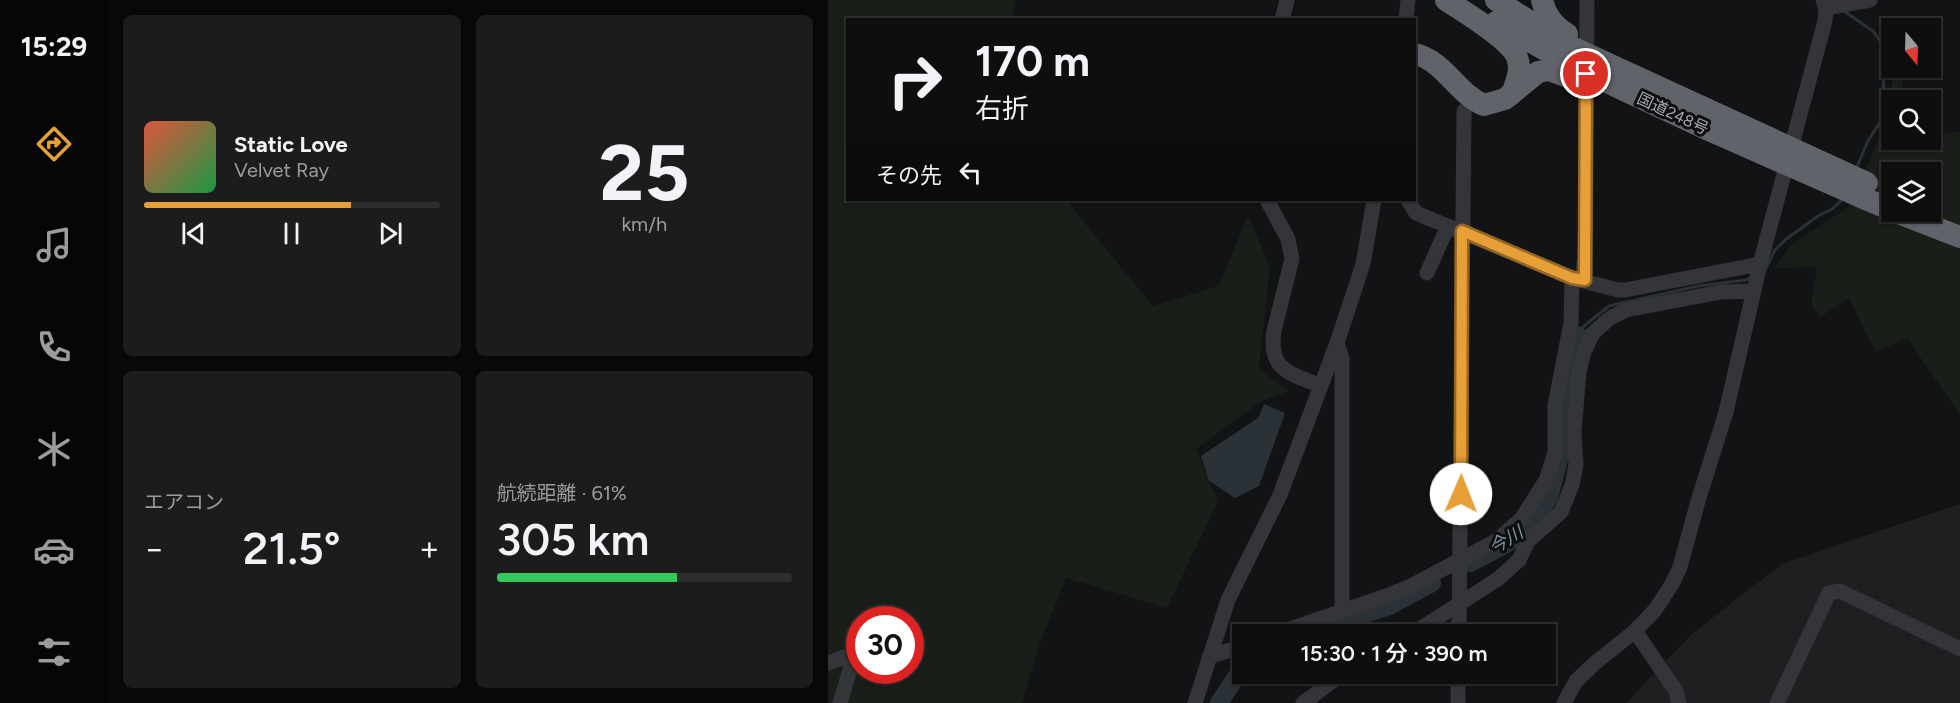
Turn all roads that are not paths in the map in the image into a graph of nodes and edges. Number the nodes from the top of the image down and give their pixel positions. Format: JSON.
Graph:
{"nodes":[{"id":1,"x":1287,"y":0,"type":"edge"},
{"id":2,"x":1408,"y":0,"type":"edge"},
{"id":3,"x":1446,"y":0,"type":"edge"},
{"id":4,"x":1464,"y":0,"type":"edge"},
{"id":5,"x":1496,"y":0,"type":"edge"},
{"id":6,"x":1542,"y":0,"type":"edge"},
{"id":7,"x":1870,"y":0,"type":"edge"},
{"id":8,"x":1585,"y":1,"type":"edge"},
{"id":9,"x":1833,"y":5,"type":"edge"},
{"id":10,"x":1282,"y":18,"type":"edge"},
{"id":11,"x":1406,"y":18,"type":"edge"},
{"id":12,"x":1416,"y":54,"type":"edge"},
{"id":13,"x":1577,"y":59,"type":"junction"},
{"id":14,"x":1512,"y":94,"type":"junction"},
{"id":15,"x":1464,"y":111,"type":"dead end"},
{"id":16,"x":1864,"y":190,"type":"junction"},
{"id":17,"x":1881,"y":192,"type":"edge"},
{"id":18,"x":1268,"y":201,"type":"edge"},
{"id":19,"x":1374,"y":201,"type":"edge"},
{"id":20,"x":1409,"y":201,"type":"edge"},
{"id":21,"x":1881,"y":202,"type":"edge"},
{"id":22,"x":1941,"y":217,"type":"edge"},
{"id":23,"x":1922,"y":222,"type":"edge"},
{"id":24,"x":1960,"y":225,"type":"edge"},
{"id":25,"x":1455,"y":228,"type":"junction"},
{"id":26,"x":1960,"y":237,"type":"edge"},
{"id":27,"x":1760,"y":264,"type":"junction"},
{"id":28,"x":1427,"y":273,"type":"dead end"},
{"id":29,"x":1579,"y":279,"type":"junction"},
{"id":30,"x":1754,"y":286,"type":"junction"},
{"id":31,"x":1337,"y":343,"type":"junction"},
{"id":32,"x":1322,"y":386,"type":"junction"},
{"id":33,"x":1460,"y":561,"type":"junction"},
{"id":34,"x":1460,"y":603,"type":"junction"},
{"id":35,"x":1342,"y":612,"type":"junction"},
{"id":36,"x":1305,"y":624,"type":"edge"},
{"id":37,"x":1427,"y":624,"type":"edge"},
{"id":38,"x":1459,"y":624,"type":"edge"},
{"id":39,"x":1635,"y":631,"type":"junction"},
{"id":40,"x":1232,"y":649,"type":"edge"},
{"id":41,"x":1960,"y":649,"type":"edge"},
{"id":42,"x":1209,"y":657,"type":"junction"},
{"id":43,"x":828,"y":663,"type":"edge"},
{"id":44,"x":1329,"y":684,"type":"edge"},
{"id":45,"x":1458,"y":684,"type":"edge"},
{"id":46,"x":840,"y":703,"type":"edge"},
{"id":47,"x":1195,"y":703,"type":"edge"},
{"id":48,"x":1303,"y":703,"type":"edge"},
{"id":49,"x":1458,"y":703,"type":"edge"},
{"id":50,"x":1564,"y":703,"type":"edge"},
{"id":51,"x":1679,"y":703,"type":"edge"},
{"id":52,"x":1777,"y":703,"type":"edge"}],
"edges":[{"from":1,"to":10,"type":"street"},
{"from":2,"to":11,"type":"street"},
{"from":3,"to":14,"type":"highway"},
{"from":4,"to":13,"type":"highway","name":"国道248号"},
{"from":5,"to":13,"type":"highway","name":"国道248号"},
{"from":6,"to":13,"type":"highway"},
{"from":7,"to":9,"type":"street"},
{"from":8,"to":29,"type":"street"},
{"from":9,"to":27,"type":"street"},
{"from":12,"to":14,"type":"highway"},
{"from":13,"to":14,"type":"highway"},
{"from":13,"to":16,"type":"highway","name":"国道248号","bridge":true},
{"from":13,"to":16,"type":"highway","name":"国道248号","bridge":true},
{"from":15,"to":25,"type":"street"},
{"from":16,"to":17,"type":"highway","name":"国道248号"},
{"from":16,"to":21,"type":"highway","name":"国道248号"},
{"from":18,"to":32,"type":"street"},
{"from":19,"to":31,"type":"street"},
{"from":20,"to":25,"type":"street"},
{"from":22,"to":24,"type":"highway"},
{"from":23,"to":26,"type":"highway"},
{"from":25,"to":28,"type":"street"},
{"from":25,"to":29,"type":"street"},
{"from":25,"to":33,"type":"street"},
{"from":27,"to":29,"type":"street"},
{"from":27,"to":30,"type":"street"},
{"from":29,"to":33,"type":"street"},
{"from":30,"to":34,"type":"street"},
{"from":30,"to":39,"type":"street"},
{"from":31,"to":32,"type":"street"},
{"from":31,"to":35,"type":"street"},
{"from":32,"to":42,"type":"street"},
{"from":33,"to":34,"type":"street"},
{"from":33,"to":35,"type":"street"},
{"from":34,"to":37,"type":"street"},
{"from":34,"to":38,"type":"street"},
{"from":35,"to":36,"type":"street"},
{"from":39,"to":50,"type":"street"},
{"from":39,"to":51,"type":"street"},
{"from":40,"to":42,"type":"street"},
{"from":41,"to":52,"type":"street"},
{"from":42,"to":47,"type":"street"},
{"from":43,"to":46,"type":"street"},
{"from":44,"to":48,"type":"street"},
{"from":45,"to":49,"type":"street"}]}
